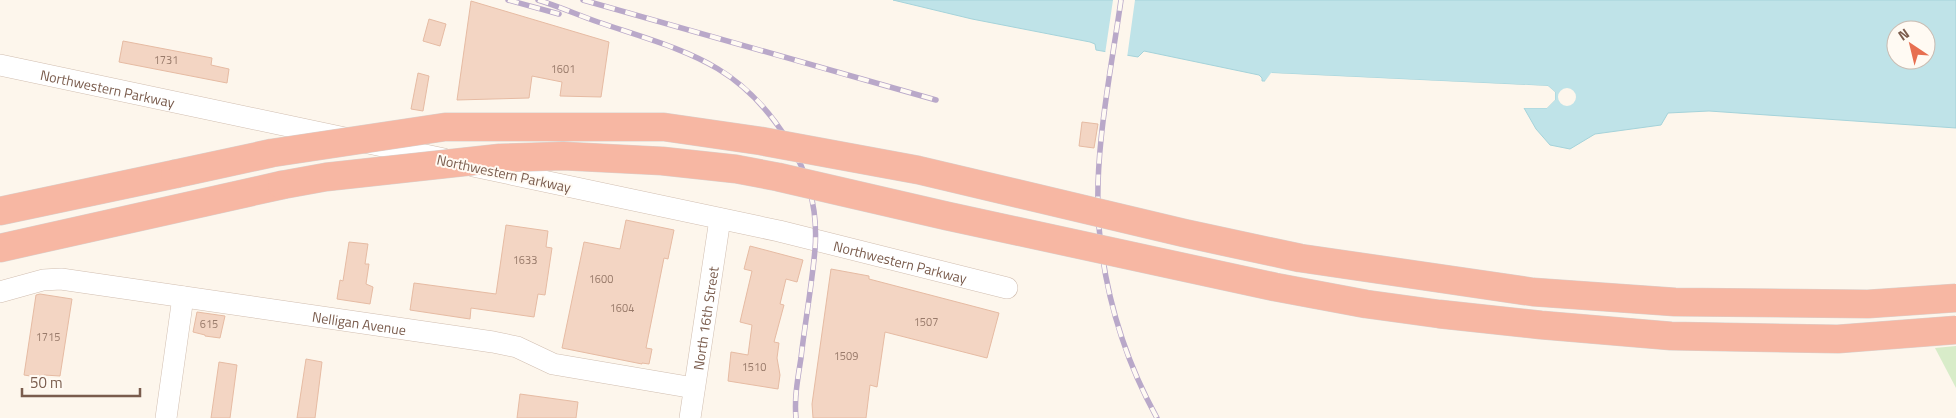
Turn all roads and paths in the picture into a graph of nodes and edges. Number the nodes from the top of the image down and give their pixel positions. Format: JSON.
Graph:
{"nodes":[{"id":1,"x":0,"y":65,"type":"edge"},
{"id":2,"x":0,"y":211,"type":"edge"},
{"id":3,"x":720,"y":219,"type":"junction"},
{"id":4,"x":0,"y":248,"type":"edge"},
{"id":5,"x":1007,"y":288,"type":"dead end"},
{"id":6,"x":0,"y":292,"type":"edge"},
{"id":7,"x":183,"y":297,"type":"junction"},
{"id":8,"x":1956,"y":298,"type":"edge"},
{"id":9,"x":1956,"y":330,"type":"edge"},
{"id":10,"x":694,"y":388,"type":"junction"},
{"id":11,"x":166,"y":418,"type":"edge"},
{"id":12,"x":690,"y":418,"type":"edge"}],
"edges":[{"from":1,"to":3,"type":"street","name":"Northwestern Parkway"},
{"from":2,"to":8,"type":"highway","bridge":true},
{"from":3,"to":5,"type":"street","name":"Northwestern Parkway"},
{"from":3,"to":10,"type":"street","name":"North 16th Street"},
{"from":4,"to":9,"type":"highway","bridge":true},
{"from":6,"to":7,"type":"street","name":"Nelligan Avenue"},
{"from":7,"to":10,"type":"street","name":"Nelligan Avenue"},
{"from":7,"to":11,"type":"street"},
{"from":10,"to":12,"type":"street","name":"North 16th Street"}]}
